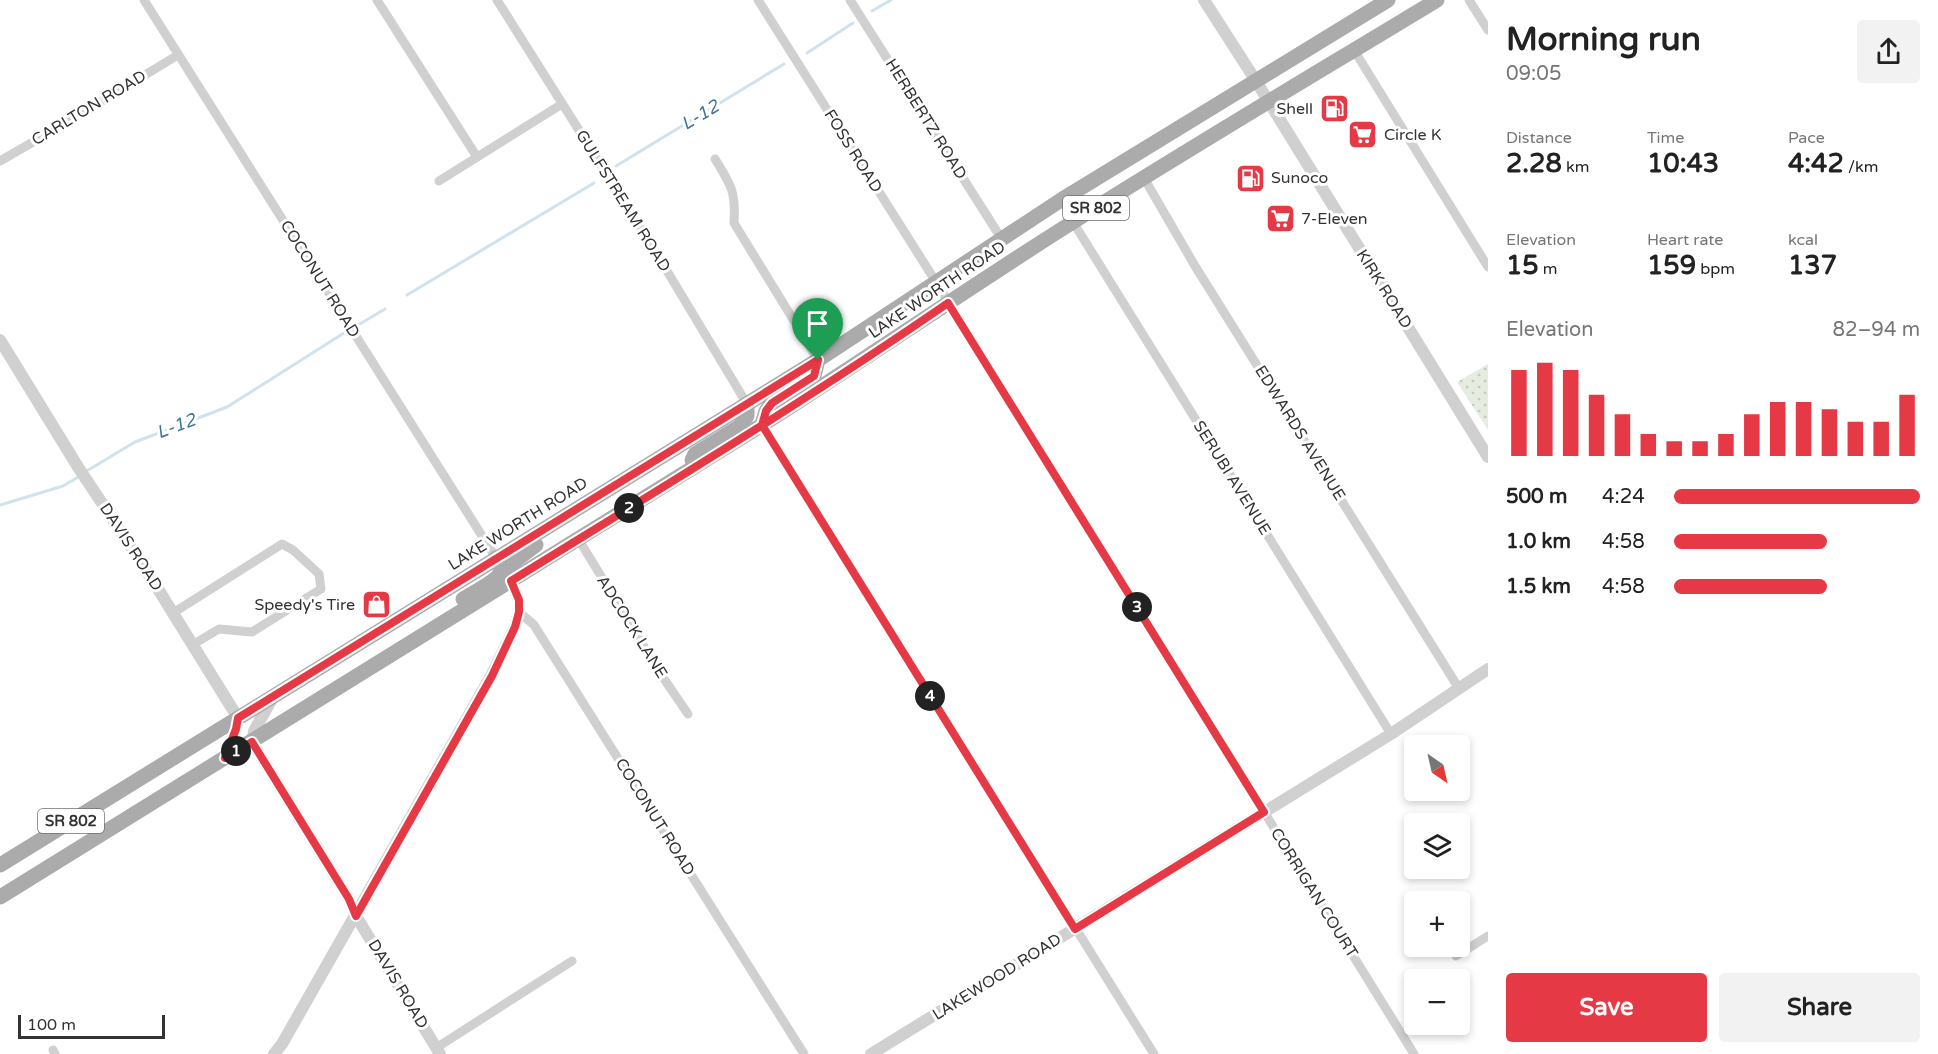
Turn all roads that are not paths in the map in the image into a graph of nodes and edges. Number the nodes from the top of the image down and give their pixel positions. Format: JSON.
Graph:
{"nodes":[{"id":1,"x":144,"y":0,"type":"edge"},
{"id":2,"x":377,"y":0,"type":"edge"},
{"id":3,"x":497,"y":0,"type":"edge"},
{"id":4,"x":758,"y":0,"type":"edge"},
{"id":5,"x":850,"y":0,"type":"edge"},
{"id":6,"x":1204,"y":0,"type":"edge"},
{"id":7,"x":1388,"y":0,"type":"edge"},
{"id":8,"x":1437,"y":0,"type":"edge"},
{"id":9,"x":1469,"y":0,"type":"edge"},
{"id":10,"x":1488,"y":30,"type":"edge"},
{"id":11,"x":1353,"y":50,"type":"junction"},
{"id":12,"x":178,"y":55,"type":"junction"},
{"id":13,"x":1256,"y":81,"type":"junction"},
{"id":14,"x":1269,"y":103,"type":"junction"},
{"id":15,"x":562,"y":104,"type":"junction"},
{"id":16,"x":477,"y":157,"type":"junction"},
{"id":17,"x":715,"y":159,"type":"dead end"},
{"id":18,"x":0,"y":161,"type":"edge"},
{"id":19,"x":1144,"y":178,"type":"junction"},
{"id":20,"x":439,"y":181,"type":"dead end"},
{"id":21,"x":1073,"y":222,"type":"junction"},
{"id":22,"x":1001,"y":238,"type":"junction"},
{"id":23,"x":1488,"y":267,"type":"edge"},
{"id":24,"x":936,"y":282,"type":"junction"},
{"id":25,"x":948,"y":303,"type":"junction"},
{"id":26,"x":0,"y":340,"type":"edge"},
{"id":27,"x":818,"y":360,"type":"junction"},
{"id":28,"x":747,"y":404,"type":"junction"},
{"id":29,"x":762,"y":425,"type":"junction"},
{"id":30,"x":1488,"y":457,"type":"edge"},
{"id":31,"x":694,"y":468,"type":"junction"},
{"id":32,"x":560,"y":519,"type":"junction"},
{"id":33,"x":579,"y":540,"type":"junction"},
{"id":34,"x":496,"y":558,"type":"junction"},
{"id":35,"x":511,"y":581,"type":"junction"},
{"id":36,"x":519,"y":612,"type":"junction"},
{"id":37,"x":173,"y":613,"type":"junction"},
{"id":38,"x":441,"y":624,"type":"junction"},
{"id":39,"x":192,"y":645,"type":"junction"},
{"id":40,"x":1488,"y":669,"type":"edge"},
{"id":41,"x":1458,"y":687,"type":"junction"},
{"id":42,"x":273,"y":696,"type":"junction"},
{"id":43,"x":688,"y":714,"type":"dead end"},
{"id":44,"x":238,"y":718,"type":"junction"},
{"id":45,"x":1391,"y":734,"type":"junction"},
{"id":46,"x":252,"y":742,"type":"junction"},
{"id":47,"x":225,"y":758,"type":"junction"},
{"id":48,"x":1264,"y":812,"type":"junction"},
{"id":49,"x":0,"y":865,"type":"edge"},
{"id":50,"x":0,"y":897,"type":"edge"},
{"id":51,"x":356,"y":916,"type":"junction"},
{"id":52,"x":1075,"y":929,"type":"junction"},
{"id":53,"x":1488,"y":936,"type":"edge"},
{"id":54,"x":1470,"y":947,"type":"edge"},
{"id":55,"x":572,"y":961,"type":"dead end"},
{"id":56,"x":438,"y":1051,"type":"edge"},
{"id":57,"x":274,"y":1054,"type":"edge"},
{"id":58,"x":804,"y":1054,"type":"edge"},
{"id":59,"x":871,"y":1054,"type":"edge"},
{"id":60,"x":1154,"y":1054,"type":"edge"},
{"id":61,"x":1414,"y":1054,"type":"edge"}],
"edges":[{"from":1,"to":12,"type":"street","name":"COCONUT ROAD"},
{"from":2,"to":16,"type":"street"},
{"from":3,"to":15,"type":"street","name":"GULFSTREAM ROAD"},
{"from":4,"to":24,"type":"street","name":"FOSS ROAD"},
{"from":5,"to":22,"type":"street","name":"HERBERTZ ROAD"},
{"from":6,"to":13,"type":"street","name":"KIRK ROAD"},
{"from":7,"to":13,"type":"main road","name":"LAKE WORTH ROAD","number":"SR 802"},
{"from":8,"to":11,"type":"main road","name":"LAKE WORTH ROAD","number":"SR 802"},
{"from":9,"to":10,"type":"street"},
{"from":11,"to":14,"type":"main road","name":"LAKE WORTH ROAD","number":"SR 802"},
{"from":11,"to":23,"type":"street"},
{"from":12,"to":18,"type":"street","name":"CARLTON ROAD"},
{"from":12,"to":34,"type":"street","name":"COCONUT ROAD"},
{"from":13,"to":14,"type":"street","name":"KIRK ROAD"},
{"from":13,"to":22,"type":"main road","name":"LAKE WORTH ROAD","number":"SR 802"},
{"from":14,"to":19,"type":"main road","name":"LAKE WORTH ROAD","number":"SR 802"},
{"from":14,"to":30,"type":"street","name":"KIRK ROAD"},
{"from":15,"to":16,"type":"street"},
{"from":15,"to":28,"type":"street","name":"GULFSTREAM ROAD"},
{"from":16,"to":20,"type":"street"},
{"from":17,"to":27,"type":"street"},
{"from":19,"to":21,"type":"main road","name":"LAKE WORTH ROAD","number":"SR 802"},
{"from":19,"to":41,"type":"street","name":"EDWARDS AVENUE"},
{"from":21,"to":25,"type":"main road","name":"LAKE WORTH ROAD","number":"SR 802"},
{"from":21,"to":45,"type":"street","name":"SERUBI AVENUE"},
{"from":22,"to":24,"type":"main road","name":"LAKE WORTH ROAD","number":"SR 802"},
{"from":24,"to":25,"type":"street","name":"FOSS ROAD"},
{"from":24,"to":27,"type":"main road","name":"LAKE WORTH ROAD","number":"SR 802"},
{"from":25,"to":29,"type":"main road","name":"LAKE WORTH ROAD","number":"SR 802"},
{"from":25,"to":48,"type":"street","name":"CORRIGAN COURT"},
{"from":26,"to":37,"type":"street","name":"DAVIS ROAD"},
{"from":27,"to":28,"type":"main road","name":"LAKE WORTH ROAD","number":"SR 802"},
{"from":27,"to":29,"type":"main road"},
{"from":28,"to":31,"type":"main road"},
{"from":28,"to":32,"type":"main road","name":"LAKE WORTH ROAD","number":"SR 802"},
{"from":29,"to":31,"type":"main road","name":"LAKE WORTH ROAD","number":"SR 802"},
{"from":29,"to":52,"type":"street"},
{"from":31,"to":33,"type":"main road","name":"LAKE WORTH ROAD","number":"SR 802"},
{"from":32,"to":34,"type":"main road","name":"LAKE WORTH ROAD","number":"SR 802"},
{"from":32,"to":35,"type":"main road"},
{"from":33,"to":35,"type":"main road","name":"LAKE WORTH ROAD","number":"SR 802"},
{"from":33,"to":43,"type":"street","name":"ADCOCK LANE"},
{"from":34,"to":38,"type":"main road"},
{"from":34,"to":42,"type":"main road","name":"LAKE WORTH ROAD","number":"SR 802"},
{"from":35,"to":36,"type":"street","name":"COCONUT ROAD"},
{"from":35,"to":38,"type":"main road","name":"LAKE WORTH ROAD","number":"SR 802"},
{"from":36,"to":51,"type":"street"},
{"from":36,"to":58,"type":"street","name":"COCONUT ROAD"},
{"from":37,"to":39,"type":"street","name":"DAVIS ROAD"},
{"from":37,"to":39,"type":"street"},
{"from":38,"to":46,"type":"main road","name":"LAKE WORTH ROAD","number":"SR 802"},
{"from":39,"to":44,"type":"street","name":"DAVIS ROAD"},
{"from":40,"to":41,"type":"street","name":"LAKEWOOD ROAD"},
{"from":41,"to":45,"type":"street","name":"LAKEWOOD ROAD"},
{"from":42,"to":44,"type":"main road","name":"LAKE WORTH ROAD","number":"SR 802"},
{"from":42,"to":46,"type":"street"},
{"from":44,"to":47,"type":"street"},
{"from":44,"to":49,"type":"main road","name":"LAKE WORTH ROAD","number":"SR 802"},
{"from":45,"to":48,"type":"street","name":"LAKEWOOD ROAD"},
{"from":46,"to":47,"type":"main road","name":"LAKE WORTH ROAD","number":"SR 802"},
{"from":46,"to":51,"type":"street","name":"DAVIS ROAD"},
{"from":47,"to":50,"type":"main road","name":"LAKE WORTH ROAD","number":"SR 802"},
{"from":48,"to":52,"type":"street","name":"LAKEWOOD ROAD"},
{"from":48,"to":61,"type":"street","name":"CORRIGAN COURT"},
{"from":51,"to":56,"type":"street","name":"DAVIS ROAD"},
{"from":51,"to":57,"type":"street"},
{"from":52,"to":59,"type":"street","name":"LAKEWOOD ROAD"},
{"from":52,"to":60,"type":"street"},
{"from":53,"to":54,"type":"street"},
{"from":55,"to":56,"type":"street"}]}
